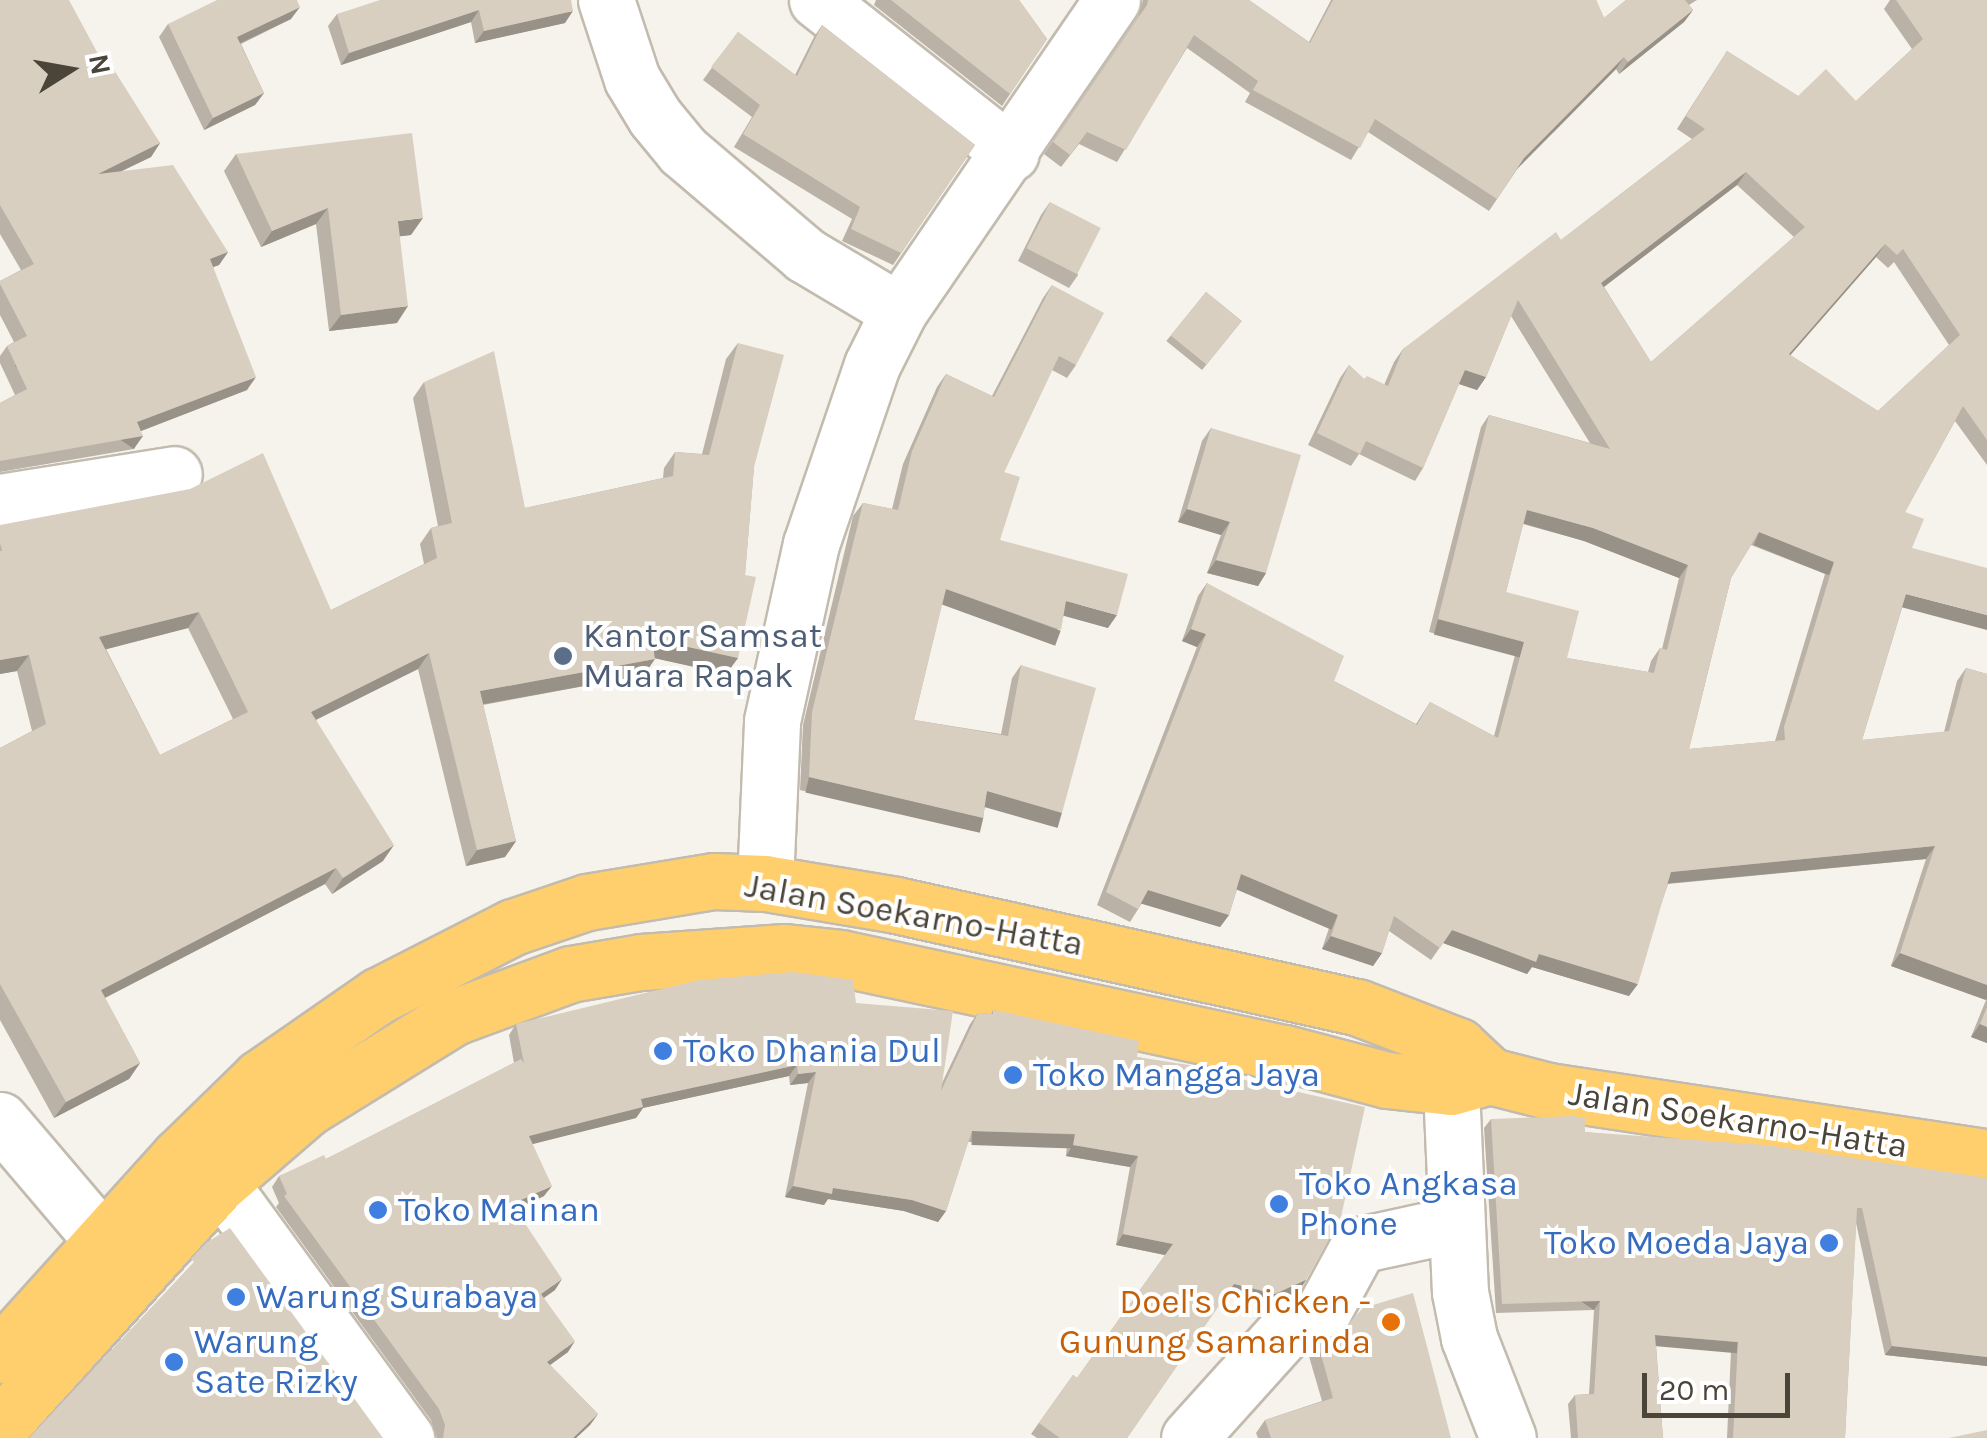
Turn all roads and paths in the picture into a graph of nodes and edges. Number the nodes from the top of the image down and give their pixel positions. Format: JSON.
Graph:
{"nodes":[{"id":1,"x":606,"y":0,"type":"edge"},
{"id":2,"x":817,"y":0,"type":"edge"},
{"id":3,"x":1112,"y":0,"type":"edge"},
{"id":4,"x":1011,"y":153,"type":"junction"},
{"id":5,"x":899,"y":311,"type":"junction"},
{"id":6,"x":174,"y":474,"type":"dead end"},
{"id":7,"x":0,"y":502,"type":"edge"},
{"id":8,"x":765,"y":883,"type":"junction"},
{"id":9,"x":1466,"y":1070,"type":"junction"},
{"id":10,"x":0,"y":1120,"type":"edge"},
{"id":11,"x":1987,"y":1157,"type":"edge"},
{"id":12,"x":220,"y":1183,"type":"junction"},
{"id":13,"x":1456,"y":1224,"type":"junction"},
{"id":14,"x":120,"y":1256,"type":"junction"},
{"id":15,"x":0,"y":1355,"type":"edge"},
{"id":16,"x":0,"y":1426,"type":"edge"},
{"id":17,"x":406,"y":1438,"type":"edge"},
{"id":18,"x":1190,"y":1438,"type":"edge"},
{"id":19,"x":1508,"y":1438,"type":"edge"}],
"edges":[{"from":1,"to":5,"type":"street"},
{"from":2,"to":4,"type":"street"},
{"from":3,"to":4,"type":"street"},
{"from":4,"to":5,"type":"street"},
{"from":5,"to":8,"type":"street"},
{"from":6,"to":7,"type":"street"},
{"from":8,"to":9,"type":"highway","name":"Jalan Soekarno-Hatta"},
{"from":8,"to":14,"type":"highway","name":"Jalan Soekarno-Hatta"},
{"from":9,"to":11,"type":"highway","name":"Jalan Soekarno-Hatta"},
{"from":9,"to":12,"type":"highway","name":"Jalan Soekarno-Hatta"},
{"from":9,"to":13,"type":"street"},
{"from":10,"to":14,"type":"street"},
{"from":12,"to":14,"type":"highway","name":"Jalan Soekarno-Hatta"},
{"from":12,"to":17,"type":"street"},
{"from":13,"to":18,"type":"street"},
{"from":13,"to":19,"type":"street"},
{"from":14,"to":15,"type":"highway","name":"Jalan Soekarno-Hatta"},
{"from":14,"to":16,"type":"highway","name":"Jalan Soekarno-Hatta"}]}
